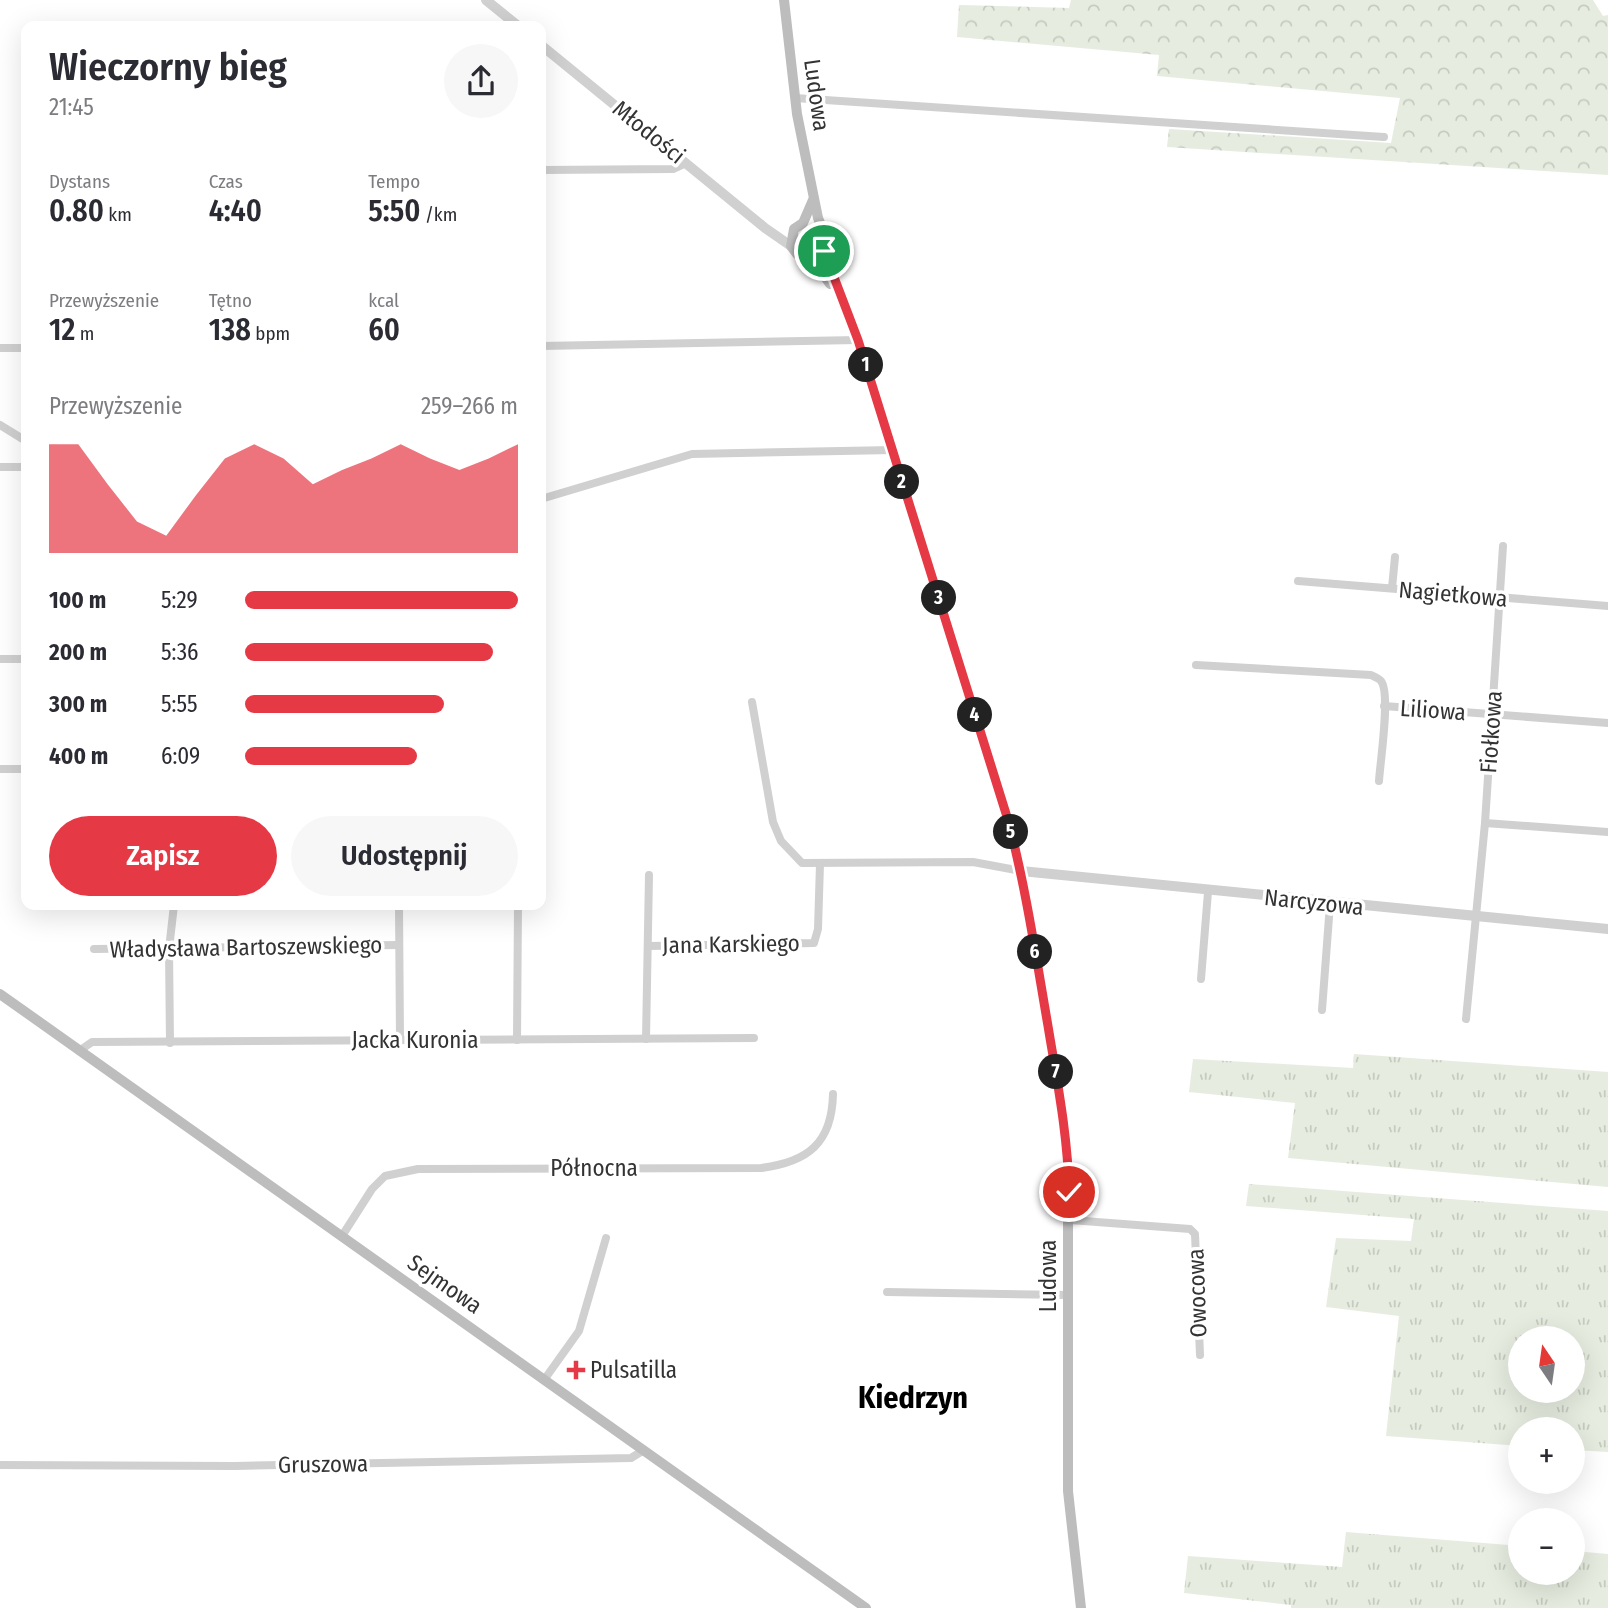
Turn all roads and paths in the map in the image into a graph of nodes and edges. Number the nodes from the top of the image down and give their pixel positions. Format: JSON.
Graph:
{"nodes":[{"id":1,"x":486,"y":0,"type":"edge"},
{"id":2,"x":784,"y":0,"type":"edge"},
{"id":3,"x":512,"y":21,"type":"edge"},
{"id":4,"x":546,"y":48,"type":"edge"},
{"id":5,"x":795,"y":98,"type":"junction"},
{"id":6,"x":1384,"y":137,"type":"dead end"},
{"id":7,"x":686,"y":163,"type":"junction"},
{"id":8,"x":546,"y":170,"type":"edge"},
{"id":9,"x":814,"y":195,"type":"junction"},
{"id":10,"x":756,"y":220,"type":"junction"},
{"id":11,"x":799,"y":226,"type":"junction"},
{"id":12,"x":821,"y":228,"type":"junction"},
{"id":13,"x":791,"y":246,"type":"junction"},
{"id":14,"x":824,"y":251,"type":"junction"},
{"id":15,"x":806,"y":258,"type":"junction"},
{"id":16,"x":844,"y":303,"type":"junction"},
{"id":17,"x":858,"y":340,"type":"junction"},
{"id":18,"x":546,"y":346,"type":"edge"},
{"id":19,"x":0,"y":348,"type":"edge"},
{"id":20,"x":21,"y":348,"type":"edge"},
{"id":21,"x":0,"y":425,"type":"edge"},
{"id":22,"x":21,"y":438,"type":"edge"},
{"id":23,"x":892,"y":450,"type":"junction"},
{"id":24,"x":0,"y":467,"type":"edge"},
{"id":25,"x":21,"y":467,"type":"edge"},
{"id":26,"x":546,"y":497,"type":"edge"},
{"id":27,"x":1503,"y":546,"type":"dead end"},
{"id":28,"x":1395,"y":557,"type":"dead end"},
{"id":29,"x":1298,"y":581,"type":"dead end"},
{"id":30,"x":1392,"y":588,"type":"junction"},
{"id":31,"x":1500,"y":598,"type":"junction"},
{"id":32,"x":1608,"y":606,"type":"edge"},
{"id":33,"x":0,"y":659,"type":"edge"},
{"id":34,"x":21,"y":659,"type":"edge"},
{"id":35,"x":1196,"y":665,"type":"dead end"},
{"id":36,"x":752,"y":702,"type":"dead end"},
{"id":37,"x":1384,"y":706,"type":"junction"},
{"id":38,"x":1493,"y":714,"type":"junction"},
{"id":39,"x":1608,"y":723,"type":"edge"},
{"id":40,"x":0,"y":769,"type":"edge"},
{"id":41,"x":21,"y":769,"type":"edge"},
{"id":42,"x":1379,"y":781,"type":"dead end"},
{"id":43,"x":1485,"y":822,"type":"junction"},
{"id":44,"x":1608,"y":832,"type":"edge"},
{"id":45,"x":820,"y":864,"type":"junction"},
{"id":46,"x":1021,"y":871,"type":"junction"},
{"id":47,"x":649,"y":875,"type":"dead end"},
{"id":48,"x":1208,"y":892,"type":"junction"},
{"id":49,"x":1330,"y":904,"type":"junction"},
{"id":50,"x":173,"y":910,"type":"edge"},
{"id":51,"x":399,"y":910,"type":"edge"},
{"id":52,"x":518,"y":910,"type":"edge"},
{"id":53,"x":1474,"y":917,"type":"junction"},
{"id":54,"x":1608,"y":929,"type":"edge"},
{"id":55,"x":399,"y":945,"type":"junction"},
{"id":56,"x":649,"y":946,"type":"junction"},
{"id":57,"x":94,"y":949,"type":"dead end"},
{"id":58,"x":169,"y":949,"type":"junction"},
{"id":59,"x":1201,"y":979,"type":"dead end"},
{"id":60,"x":0,"y":994,"type":"edge"},
{"id":61,"x":1322,"y":1010,"type":"dead end"},
{"id":62,"x":1466,"y":1019,"type":"dead end"},
{"id":63,"x":754,"y":1038,"type":"dead end"},
{"id":64,"x":646,"y":1039,"type":"junction"},
{"id":65,"x":400,"y":1040,"type":"junction"},
{"id":66,"x":517,"y":1040,"type":"junction"},
{"id":67,"x":170,"y":1043,"type":"junction"},
{"id":68,"x":79,"y":1051,"type":"junction"},
{"id":69,"x":833,"y":1094,"type":"dead end"},
{"id":70,"x":1070,"y":1220,"type":"junction"},
{"id":71,"x":342,"y":1236,"type":"junction"},
{"id":72,"x":606,"y":1238,"type":"dead end"},
{"id":73,"x":887,"y":1292,"type":"dead end"},
{"id":74,"x":1069,"y":1295,"type":"junction"},
{"id":75,"x":1199,"y":1355,"type":"dead end"},
{"id":76,"x":544,"y":1380,"type":"junction"},
{"id":77,"x":644,"y":1450,"type":"junction"},
{"id":78,"x":0,"y":1465,"type":"edge"},
{"id":79,"x":866,"y":1608,"type":"edge"},
{"id":80,"x":1081,"y":1608,"type":"edge"}],
"edges":[{"from":1,"to":3,"type":"street"},
{"from":2,"to":5,"type":"main road","name":"Ludowa"},
{"from":4,"to":7,"type":"street","name":"Młodości"},
{"from":5,"to":6,"type":"street"},
{"from":5,"to":9,"type":"main road","name":"Ludowa"},
{"from":7,"to":8,"type":"street"},
{"from":7,"to":10,"type":"street","name":"Młodości"},
{"from":9,"to":11,"type":"main road"},
{"from":9,"to":12,"type":"main road","name":"Ludowa"},
{"from":10,"to":11,"type":"street","name":"Młodości"},
{"from":10,"to":13,"type":"street","name":"Młodości"},
{"from":11,"to":12,"type":"main road"},
{"from":11,"to":13,"type":"main road"},
{"from":12,"to":14,"type":"main road","name":"Ludowa"},
{"from":13,"to":15,"type":"main road","name":"Ludowa"},
{"from":14,"to":15,"type":"main road"},
{"from":14,"to":16,"type":"main road","name":"Ludowa"},
{"from":15,"to":16,"type":"main road","name":"Ludowa"},
{"from":16,"to":17,"type":"main road","name":"Ludowa"},
{"from":17,"to":18,"type":"street"},
{"from":17,"to":23,"type":"main road","name":"Ludowa"},
{"from":19,"to":20,"type":"street"},
{"from":21,"to":22,"type":"street"},
{"from":23,"to":26,"type":"street"},
{"from":23,"to":46,"type":"main road","name":"Ludowa"},
{"from":24,"to":25,"type":"street"},
{"from":27,"to":31,"type":"street","name":"Fiołkowa"},
{"from":28,"to":30,"type":"street"},
{"from":29,"to":30,"type":"street","name":"Nagietkowa"},
{"from":30,"to":31,"type":"street","name":"Nagietkowa"},
{"from":31,"to":32,"type":"street","name":"Nagietkowa"},
{"from":31,"to":38,"type":"street","name":"Fiołkowa"},
{"from":33,"to":34,"type":"street"},
{"from":35,"to":37,"type":"street"},
{"from":36,"to":45,"type":"street"},
{"from":37,"to":38,"type":"street","name":"Liliowa"},
{"from":37,"to":42,"type":"street"},
{"from":38,"to":39,"type":"street","name":"Liliowa"},
{"from":38,"to":43,"type":"street","name":"Fiołkowa"},
{"from":40,"to":41,"type":"street"},
{"from":43,"to":44,"type":"street"},
{"from":43,"to":53,"type":"street","name":"Fiołkowa"},
{"from":45,"to":46,"type":"street"},
{"from":45,"to":56,"type":"street","name":"Jana Karskiego"},
{"from":46,"to":48,"type":"street","name":"Narcyzowa"},
{"from":46,"to":70,"type":"main road","name":"Ludowa"},
{"from":47,"to":56,"type":"street"},
{"from":48,"to":49,"type":"street","name":"Narcyzowa"},
{"from":48,"to":59,"type":"street"},
{"from":49,"to":53,"type":"street","name":"Narcyzowa"},
{"from":49,"to":61,"type":"street"},
{"from":50,"to":58,"type":"street"},
{"from":51,"to":55,"type":"street"},
{"from":52,"to":66,"type":"street"},
{"from":53,"to":54,"type":"street","name":"Narcyzowa"},
{"from":53,"to":62,"type":"street","name":"Fiołkowa"},
{"from":55,"to":58,"type":"street","name":"Władysława Bartoszewskiego"},
{"from":55,"to":65,"type":"street"},
{"from":56,"to":64,"type":"street"},
{"from":57,"to":58,"type":"street","name":"Władysława Bartoszewskiego"},
{"from":58,"to":67,"type":"street"},
{"from":60,"to":68,"type":"main road","name":"Sejmowa"},
{"from":63,"to":64,"type":"street","name":"Jacka Kuronia"},
{"from":64,"to":66,"type":"street","name":"Jacka Kuronia"},
{"from":65,"to":66,"type":"street","name":"Jacka Kuronia"},
{"from":65,"to":67,"type":"street","name":"Jacka Kuronia"},
{"from":67,"to":68,"type":"street","name":"Jacka Kuronia"},
{"from":68,"to":71,"type":"main road","name":"Sejmowa"},
{"from":69,"to":71,"type":"street","name":"Północna"},
{"from":70,"to":74,"type":"main road","name":"Ludowa"},
{"from":70,"to":75,"type":"street","name":"Owocowa"},
{"from":71,"to":76,"type":"main road","name":"Sejmowa"},
{"from":72,"to":76,"type":"street"},
{"from":73,"to":74,"type":"street"},
{"from":74,"to":80,"type":"main road","name":"Ludowa"},
{"from":76,"to":77,"type":"main road","name":"Sejmowa"},
{"from":77,"to":78,"type":"street","name":"Gruszowa"},
{"from":77,"to":79,"type":"main road","name":"Sejmowa"}]}
